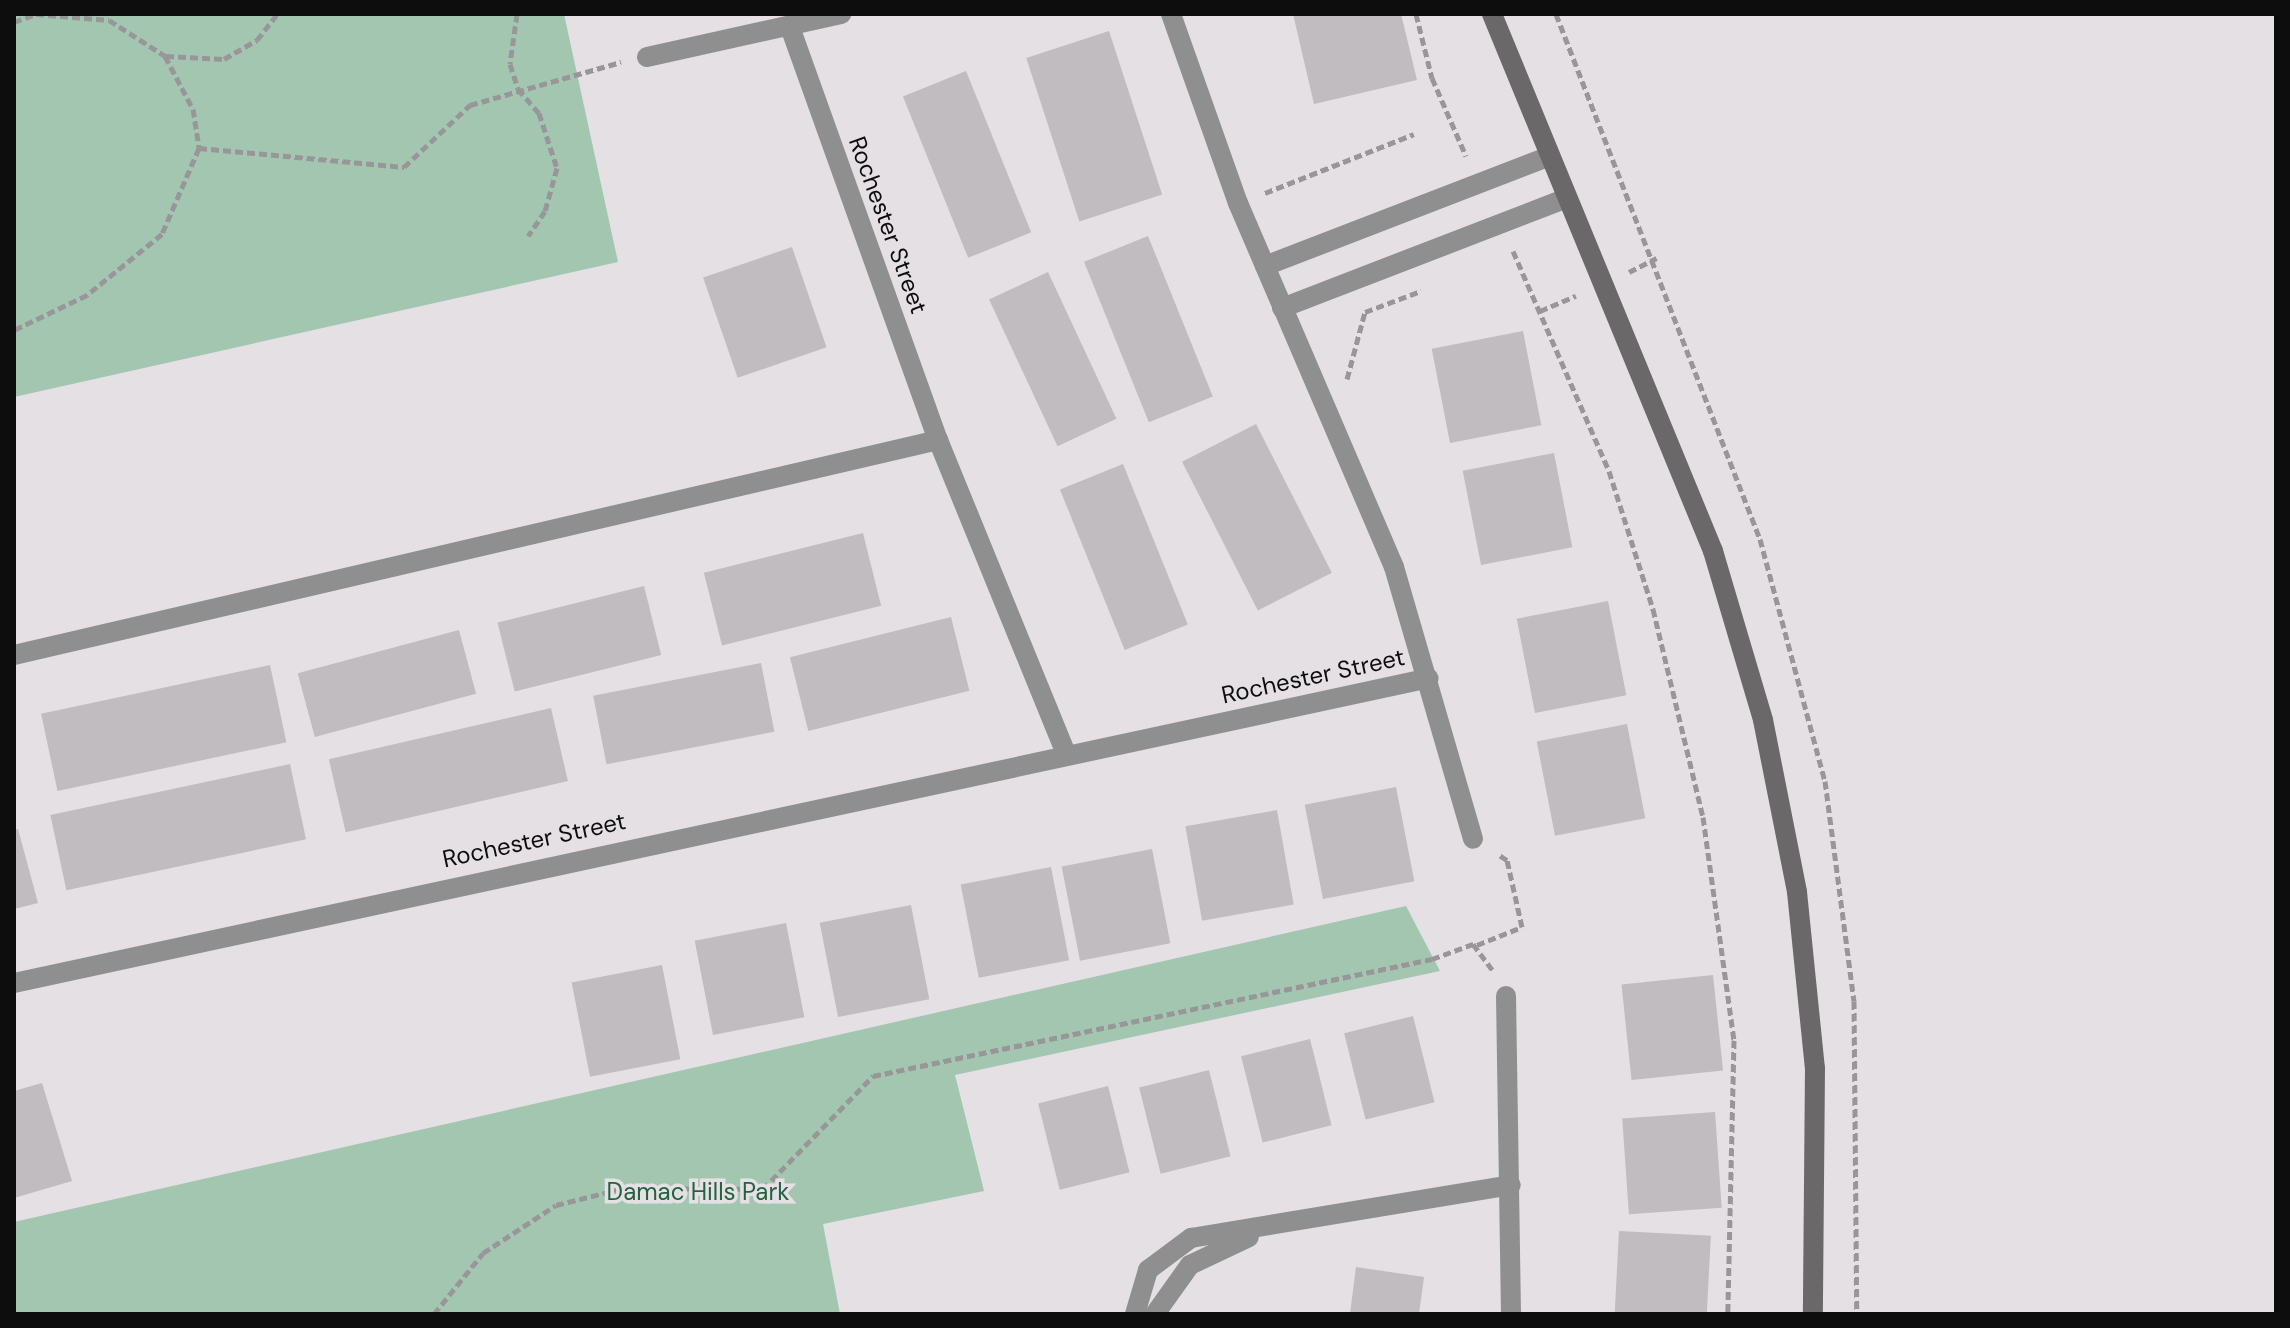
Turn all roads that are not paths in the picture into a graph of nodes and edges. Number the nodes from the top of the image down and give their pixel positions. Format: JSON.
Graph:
{"nodes":[{"id":1,"x":841,"y":14,"type":"edge"},
{"id":2,"x":1171,"y":14,"type":"edge"},
{"id":3,"x":1492,"y":14,"type":"edge"},
{"id":4,"x":790,"y":27,"type":"junction"},
{"id":5,"x":647,"y":57,"type":"road end"},
{"id":6,"x":1548,"y":157,"type":"junction"},
{"id":7,"x":1565,"y":199,"type":"junction"},
{"id":8,"x":1265,"y":266,"type":"junction"},
{"id":9,"x":1282,"y":308,"type":"junction"},
{"id":10,"x":938,"y":440,"type":"junction"},
{"id":11,"x":14,"y":655,"type":"edge"},
{"id":12,"x":1429,"y":678,"type":"junction"},
{"id":13,"x":1066,"y":754,"type":"junction"},
{"id":14,"x":1473,"y":839,"type":"road end"},
{"id":15,"x":14,"y":983,"type":"edge"},
{"id":16,"x":1506,"y":996,"type":"road end"},
{"id":17,"x":1511,"y":1185,"type":"junction"},
{"id":18,"x":1268,"y":1230,"type":"junction"},
{"id":19,"x":1135,"y":1314,"type":"edge"},
{"id":20,"x":1155,"y":1314,"type":"edge"},
{"id":21,"x":1511,"y":1314,"type":"edge"},
{"id":22,"x":1813,"y":1314,"type":"edge"}],
"edges":[{"from":1,"to":4,"type":"street"},
{"from":2,"to":8,"type":"street","name":"Rochester Street"},
{"from":3,"to":6,"type":"street"},
{"from":4,"to":5,"type":"street"},
{"from":4,"to":10,"type":"street","name":"Rochester Street"},
{"from":6,"to":7,"type":"street"},
{"from":6,"to":8,"type":"street"},
{"from":7,"to":9,"type":"street"},
{"from":7,"to":22,"type":"street"},
{"from":8,"to":9,"type":"street","name":"Rochester Street"},
{"from":9,"to":12,"type":"street","name":"Rochester Street"},
{"from":10,"to":11,"type":"street"},
{"from":10,"to":13,"type":"street","name":"Rochester Street"},
{"from":12,"to":13,"type":"street","name":"Rochester Street"},
{"from":12,"to":14,"type":"street","name":"Rochester Street"},
{"from":13,"to":15,"type":"street","name":"Rochester Street"},
{"from":16,"to":17,"type":"street"},
{"from":17,"to":18,"type":"street"},
{"from":17,"to":21,"type":"street"},
{"from":18,"to":19,"type":"street"},
{"from":18,"to":20,"type":"street"}]}
